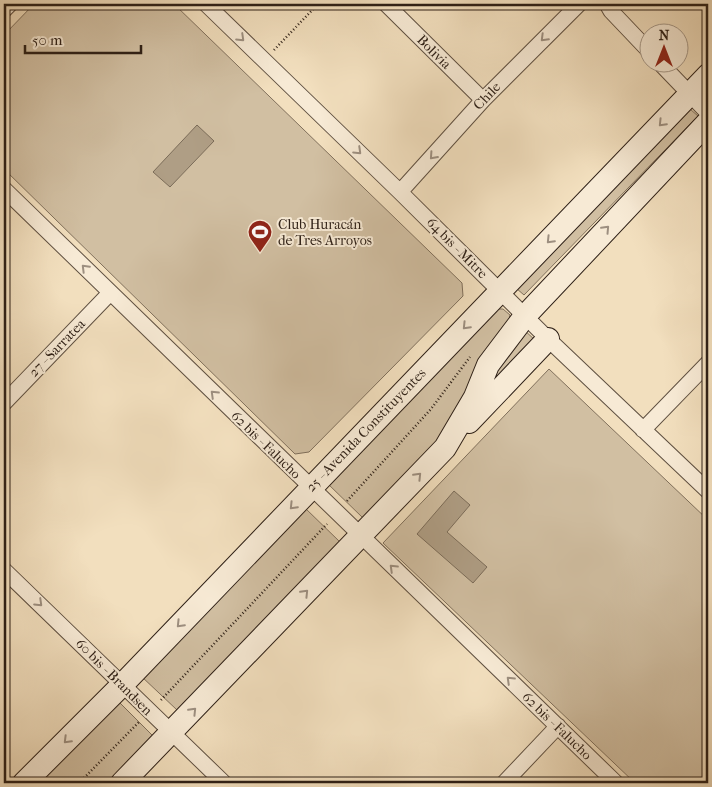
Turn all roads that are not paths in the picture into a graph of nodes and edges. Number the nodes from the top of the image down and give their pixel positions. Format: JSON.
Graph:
{"nodes":[{"id":1,"x":10,"y":4,"type":"edge"},
{"id":2,"x":206,"y":4,"type":"edge"},
{"id":3,"x":386,"y":4,"type":"edge"},
{"id":4,"x":579,"y":4,"type":"edge"},
{"id":5,"x":607,"y":4,"type":"edge"},
{"id":6,"x":4,"y":10,"type":"edge"},
{"id":7,"x":640,"y":41,"type":"edge"},
{"id":8,"x":669,"y":72,"type":"edge"},
{"id":9,"x":708,"y":75,"type":"edge"},
{"id":10,"x":690,"y":95,"type":"junction"},
{"id":11,"x":483,"y":100,"type":"junction"},
{"id":12,"x":708,"y":114,"type":"edge"},
{"id":13,"x":708,"y":122,"type":"edge"},
{"id":14,"x":4,"y":189,"type":"edge"},
{"id":15,"x":400,"y":192,"type":"junction"},
{"id":16,"x":500,"y":291,"type":"junction"},
{"id":17,"x":110,"y":293,"type":"junction"},
{"id":18,"x":525,"y":316,"type":"junction"},
{"id":19,"x":548,"y":339,"type":"junction"},
{"id":20,"x":708,"y":363,"type":"edge"},
{"id":21,"x":4,"y":403,"type":"edge"},
{"id":22,"x":643,"y":430,"type":"junction"},
{"id":23,"x":445,"y":448,"type":"junction"},
{"id":24,"x":310,"y":488,"type":"junction"},
{"id":25,"x":708,"y":491,"type":"edge"},
{"id":26,"x":360,"y":536,"type":"junction"},
{"id":27,"x":4,"y":570,"type":"edge"},
{"id":28,"x":123,"y":684,"type":"junction"},
{"id":29,"x":558,"y":726,"type":"junction"},
{"id":30,"x":171,"y":734,"type":"junction"},
{"id":31,"x":24,"y":783,"type":"edge"},
{"id":32,"x":122,"y":783,"type":"edge"},
{"id":33,"x":224,"y":783,"type":"edge"},
{"id":34,"x":504,"y":783,"type":"edge"},
{"id":35,"x":616,"y":783,"type":"edge"}],
"edges":[{"from":1,"to":6,"type":"street"},
{"from":2,"to":15,"type":"street","name":"64 bis - Mitre","one_way":true},
{"from":3,"to":11,"type":"street","name":"Bolivia"},
{"from":4,"to":11,"type":"street","name":"Chile","one_way":true},
{"from":5,"to":7,"type":"street"},
{"from":8,"to":10,"type":"street"},
{"from":9,"to":10,"type":"main road","name":"25 - Avenida Constituyentes"},
{"from":10,"to":12,"type":"street"},
{"from":10,"to":16,"type":"main road","name":"25 - Avenida Constituyentes","one_way":true},
{"from":11,"to":15,"type":"street","name":"Chile","one_way":true},
{"from":18,"to":13,"type":"main road","one_way":true},
{"from":17,"to":14,"type":"street","name":"62 bis - Falucho","one_way":true},
{"from":15,"to":16,"type":"street","name":"64 bis - Mitre"},
{"from":16,"to":18,"type":"street","name":"64 bis - Mitre"},
{"from":16,"to":24,"type":"main road","name":"25 - Avenida Constituyentes","one_way":true},
{"from":17,"to":21,"type":"street","name":"27 - Sarratea"},
{"from":24,"to":17,"type":"street","name":"62 bis - Falucho","one_way":true},
{"from":18,"to":19,"type":"street","name":"64 bis - Mitre"},
{"from":18,"to":23,"type":"main road"},
{"from":19,"to":22,"type":"street","name":"64 bis - Mitre"},
{"from":19,"to":23,"type":"main road"},
{"from":20,"to":22,"type":"street"},
{"from":22,"to":25,"type":"street","name":"64 bis - Mitre"},
{"from":26,"to":23,"type":"main road","one_way":true},
{"from":24,"to":26,"type":"street","name":"62 bis - Falucho"},
{"from":24,"to":28,"type":"main road","name":"25 - Avenida Constituyentes","one_way":true},
{"from":29,"to":26,"type":"street","name":"62 bis - Falucho","one_way":true},
{"from":30,"to":26,"type":"main road","one_way":true},
{"from":27,"to":28,"type":"street","name":"60 bis - Brandsen","one_way":true},
{"from":28,"to":30,"type":"street","name":"60 bis - Brandsen"},
{"from":28,"to":31,"type":"main road","name":"25 - Avenida Constituyentes","one_way":true},
{"from":29,"to":34,"type":"street"},
{"from":29,"to":35,"type":"street","name":"62 bis - Falucho"},
{"from":30,"to":32,"type":"main road"},
{"from":30,"to":33,"type":"street","name":"60 bis - Brandsen"}]}
